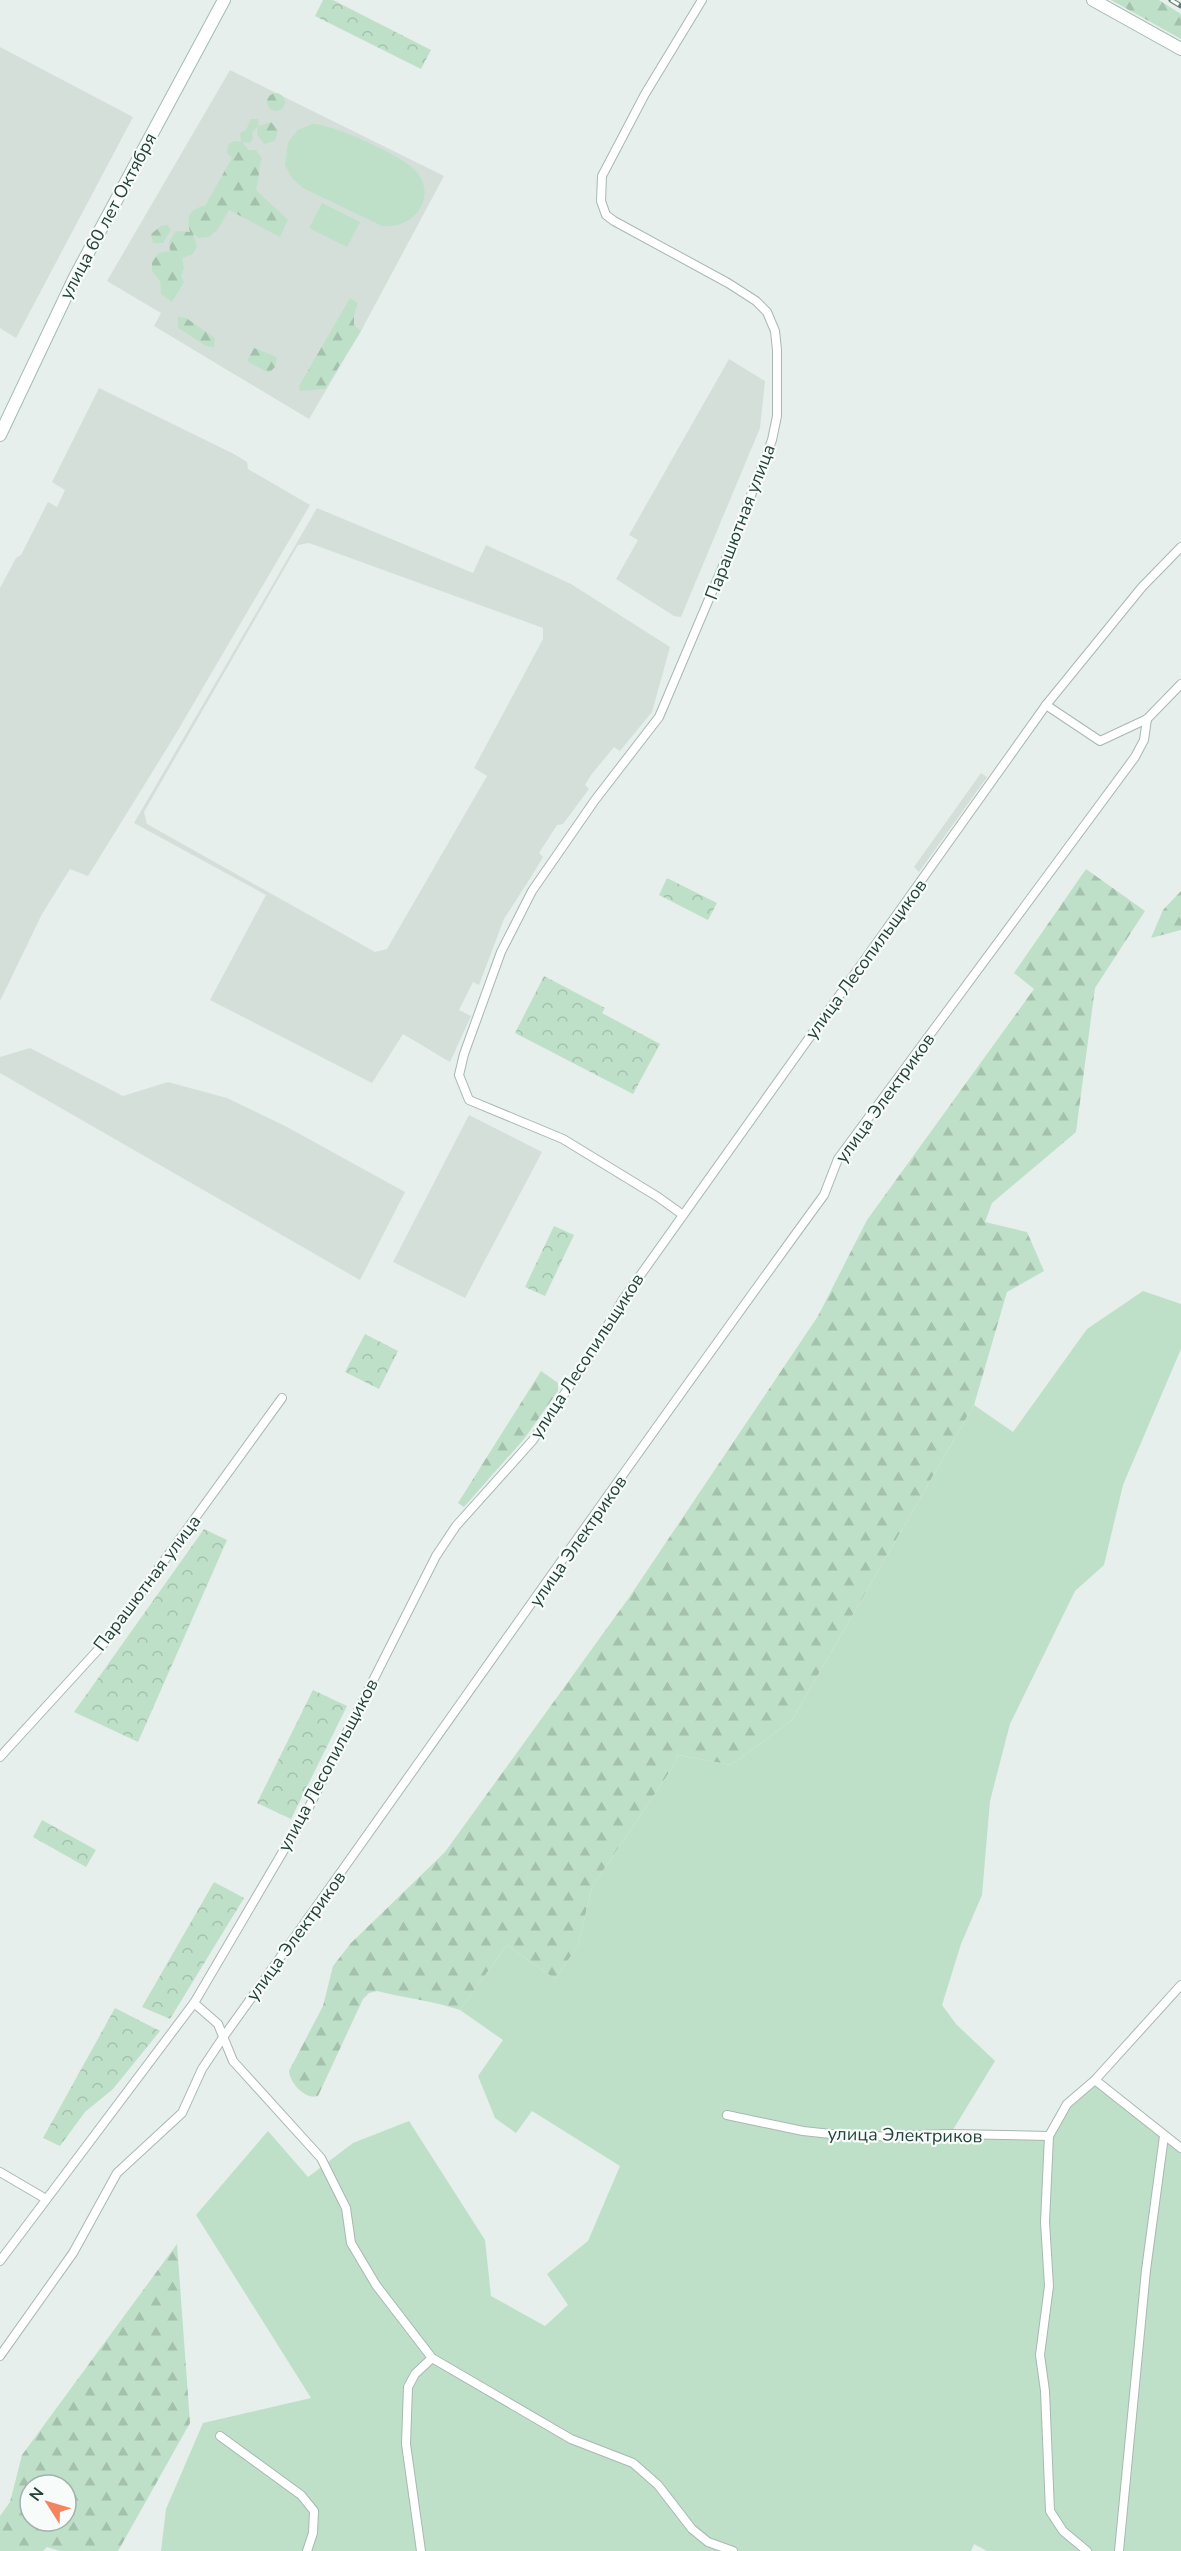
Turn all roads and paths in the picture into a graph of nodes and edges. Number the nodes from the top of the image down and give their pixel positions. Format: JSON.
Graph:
{"nodes":[{"id":1,"x":224,"y":0,"type":"edge"},
{"id":2,"x":702,"y":0,"type":"edge"},
{"id":3,"x":1093,"y":0,"type":"edge"},
{"id":4,"x":1181,"y":49,"type":"edge"},
{"id":5,"x":0,"y":435,"type":"edge"},
{"id":6,"x":1181,"y":547,"type":"edge"},
{"id":7,"x":1181,"y":684,"type":"edge"},
{"id":8,"x":1046,"y":705,"type":"junction"},
{"id":9,"x":1147,"y":719,"type":"junction"},
{"id":10,"x":682,"y":1215,"type":"junction"},
{"id":11,"x":282,"y":1398,"type":"dead end"},
{"id":12,"x":0,"y":1757,"type":"edge"},
{"id":13,"x":1181,"y":1985,"type":"edge"},
{"id":14,"x":194,"y":2003,"type":"junction"},
{"id":15,"x":224,"y":2036,"type":"junction"},
{"id":16,"x":1095,"y":2080,"type":"junction"},
{"id":17,"x":727,"y":2115,"type":"dead end"},
{"id":18,"x":1049,"y":2136,"type":"junction"},
{"id":19,"x":1164,"y":2136,"type":"junction"},
{"id":20,"x":1181,"y":2148,"type":"edge"},
{"id":21,"x":0,"y":2172,"type":"edge"},
{"id":22,"x":46,"y":2199,"type":"junction"},
{"id":23,"x":0,"y":2261,"type":"edge"},
{"id":24,"x":0,"y":2356,"type":"edge"},
{"id":25,"x":432,"y":2358,"type":"junction"},
{"id":26,"x":219,"y":2436,"type":"dead end"},
{"id":27,"x":307,"y":2551,"type":"edge"},
{"id":28,"x":421,"y":2551,"type":"edge"},
{"id":29,"x":733,"y":2551,"type":"edge"},
{"id":30,"x":1087,"y":2551,"type":"edge"},
{"id":31,"x":1119,"y":2551,"type":"edge"}],
"edges":[{"from":1,"to":5,"type":"main road","name":"улица 60 лет Октября"},
{"from":2,"to":10,"type":"street","name":"Парашютная улица"},
{"from":3,"to":4,"type":"main road"},
{"from":6,"to":8,"type":"street","name":"улица Лесопильщиков"},
{"from":7,"to":9,"type":"street"},
{"from":8,"to":9,"type":"street"},
{"from":8,"to":10,"type":"street","name":"улица Лесопильщиков"},
{"from":9,"to":15,"type":"street","name":"улица Электриков"},
{"from":10,"to":14,"type":"street","name":"улица Лесопильщиков"},
{"from":11,"to":12,"type":"street","name":"Парашютная улица"},
{"from":13,"to":16,"type":"street"},
{"from":14,"to":15,"type":"street"},
{"from":14,"to":22,"type":"street","name":"улица Лесопильщиков"},
{"from":15,"to":24,"type":"street","name":"улица Электриков"},
{"from":15,"to":25,"type":"street"},
{"from":16,"to":18,"type":"street"},
{"from":16,"to":19,"type":"street"},
{"from":17,"to":18,"type":"street","name":"улица Электриков"},
{"from":18,"to":30,"type":"street"},
{"from":19,"to":20,"type":"street"},
{"from":19,"to":31,"type":"street"},
{"from":21,"to":22,"type":"street"},
{"from":22,"to":23,"type":"street","name":"улица Лесопильщиков"},
{"from":25,"to":28,"type":"street"},
{"from":25,"to":29,"type":"street"},
{"from":26,"to":27,"type":"street"}]}
